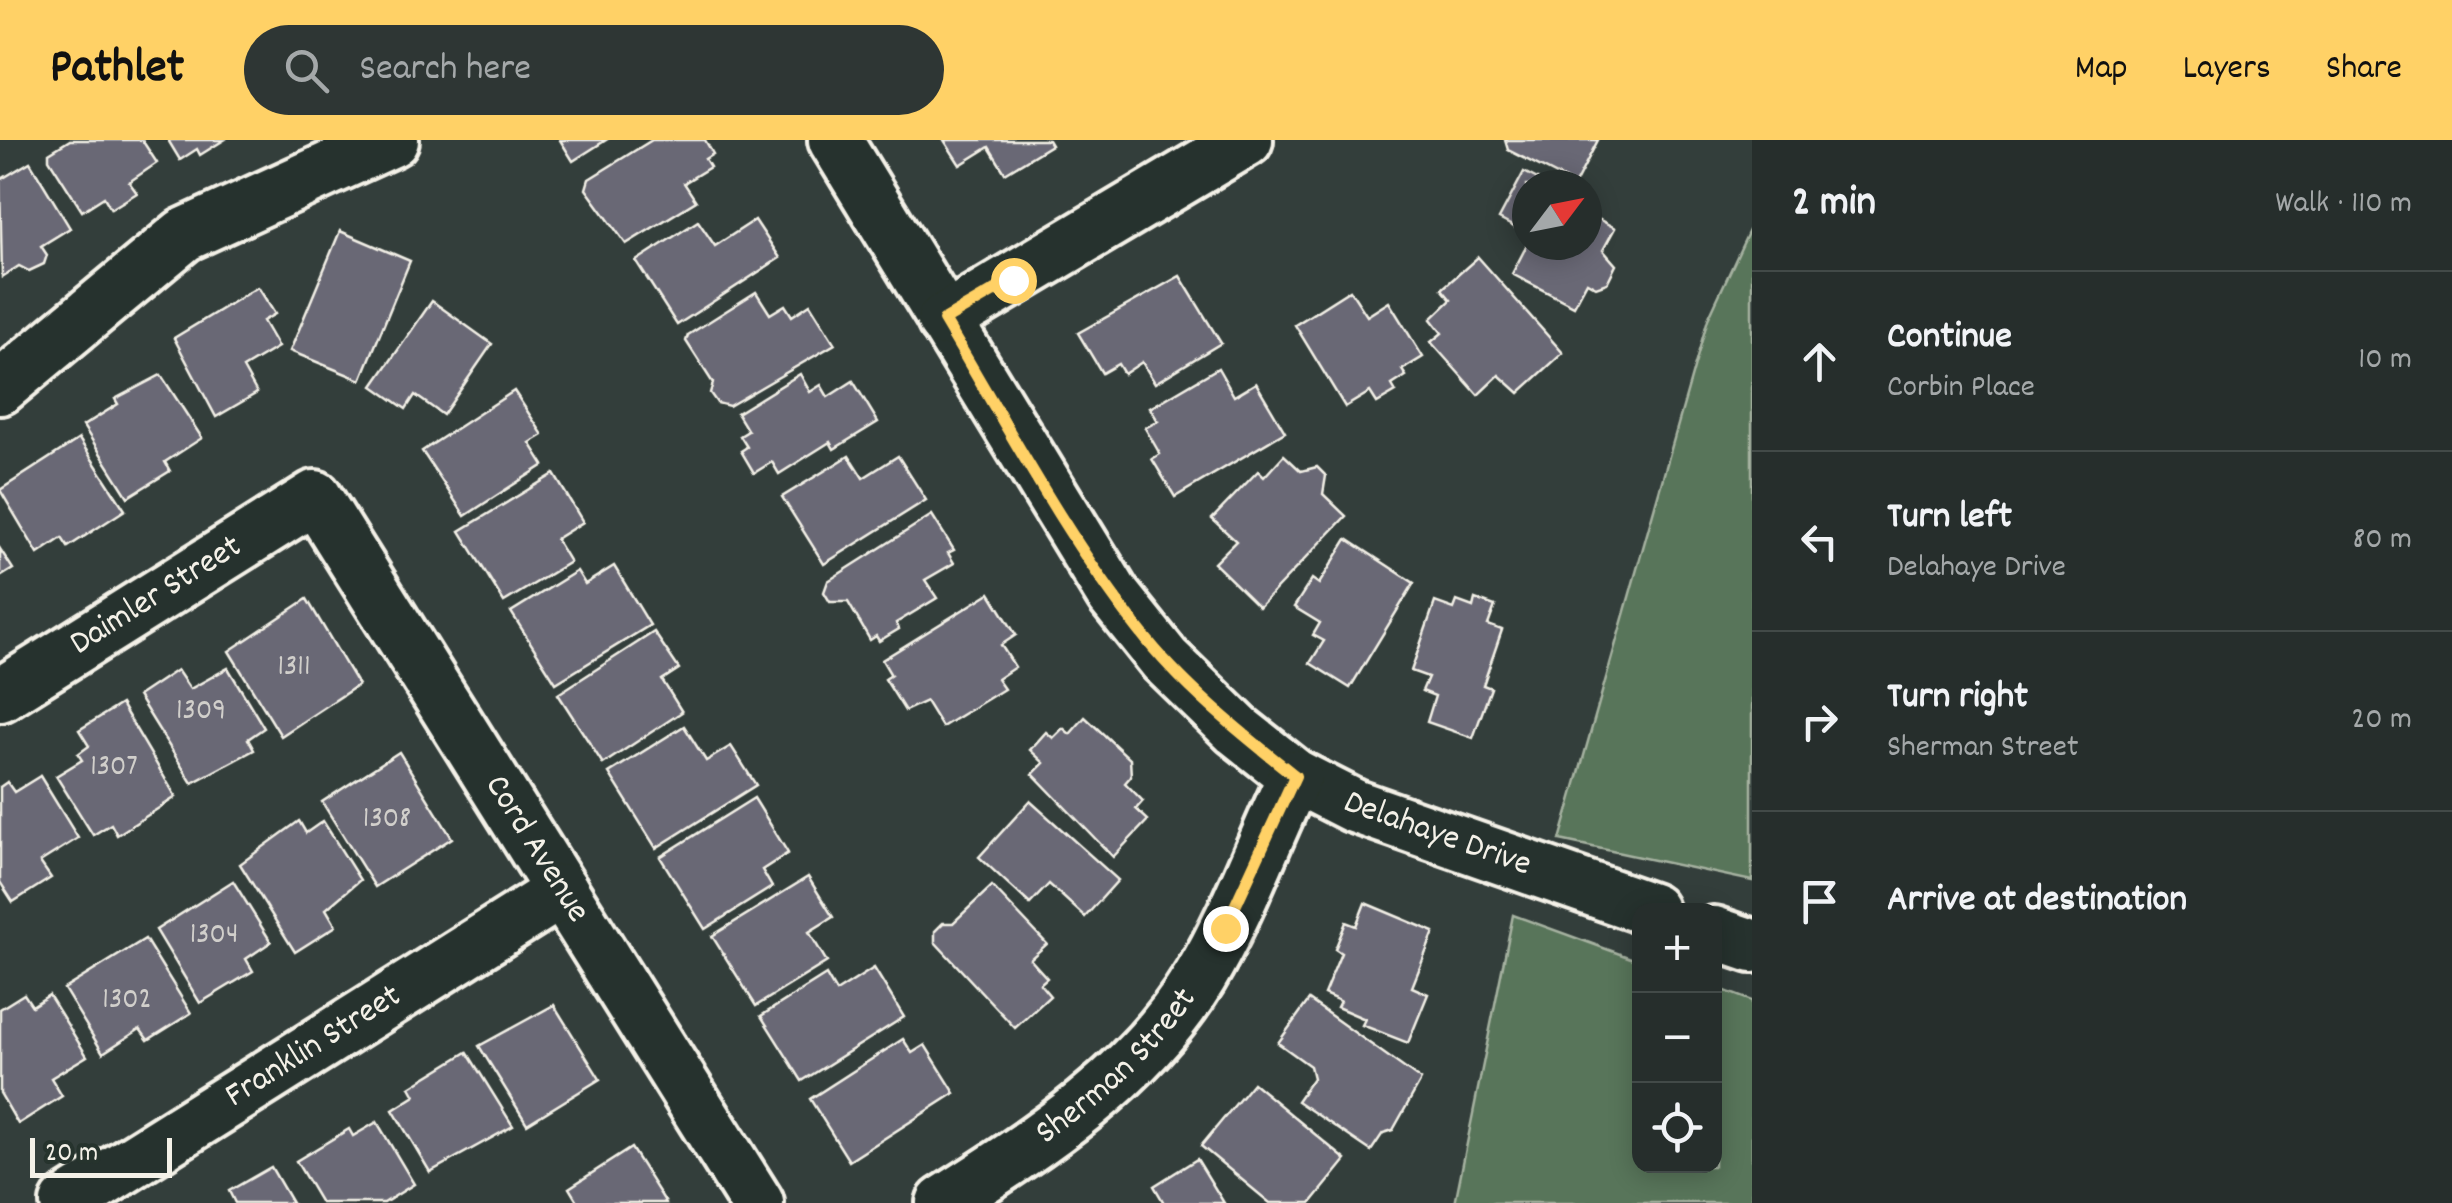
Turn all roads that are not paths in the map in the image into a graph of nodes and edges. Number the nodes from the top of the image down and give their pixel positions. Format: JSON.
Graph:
{"nodes":[{"id":1,"x":392,"y":140,"type":"edge"},
{"id":2,"x":835,"y":140,"type":"edge"},
{"id":3,"x":1246,"y":140,"type":"edge"},
{"id":4,"x":944,"y":320,"type":"junction"},
{"id":5,"x":0,"y":388,"type":"edge"},
{"id":6,"x":316,"y":497,"type":"joint"},
{"id":7,"x":0,"y":695,"type":"edge"},
{"id":8,"x":1295,"y":776,"type":"junction"},
{"id":9,"x":562,"y":892,"type":"junction"},
{"id":10,"x":1632,"y":903,"type":"edge"},
{"id":11,"x":1722,"y":935,"type":"edge"},
{"id":12,"x":1752,"y":946,"type":"edge"},
{"id":13,"x":67,"y":1203,"type":"edge"},
{"id":14,"x":757,"y":1203,"type":"edge"},
{"id":15,"x":943,"y":1203,"type":"edge"}],
"edges":[{"from":1,"to":5,"type":"street"},
{"from":2,"to":4,"type":"street","name":"Delahaye Drive"},
{"from":3,"to":4,"type":"street"},
{"from":4,"to":8,"type":"street","name":"Delahaye Drive"},
{"from":6,"to":7,"type":"street","name":"Daimler Street"},
{"from":6,"to":9,"type":"street","name":"Cord Avenue"},
{"from":8,"to":10,"type":"street","name":"Delahaye Drive"},
{"from":8,"to":15,"type":"street","name":"Sherman Street"},
{"from":9,"to":13,"type":"street","name":"Franklin Street"},
{"from":9,"to":14,"type":"street","name":"Cord Avenue"},
{"from":11,"to":12,"type":"street"}]}
